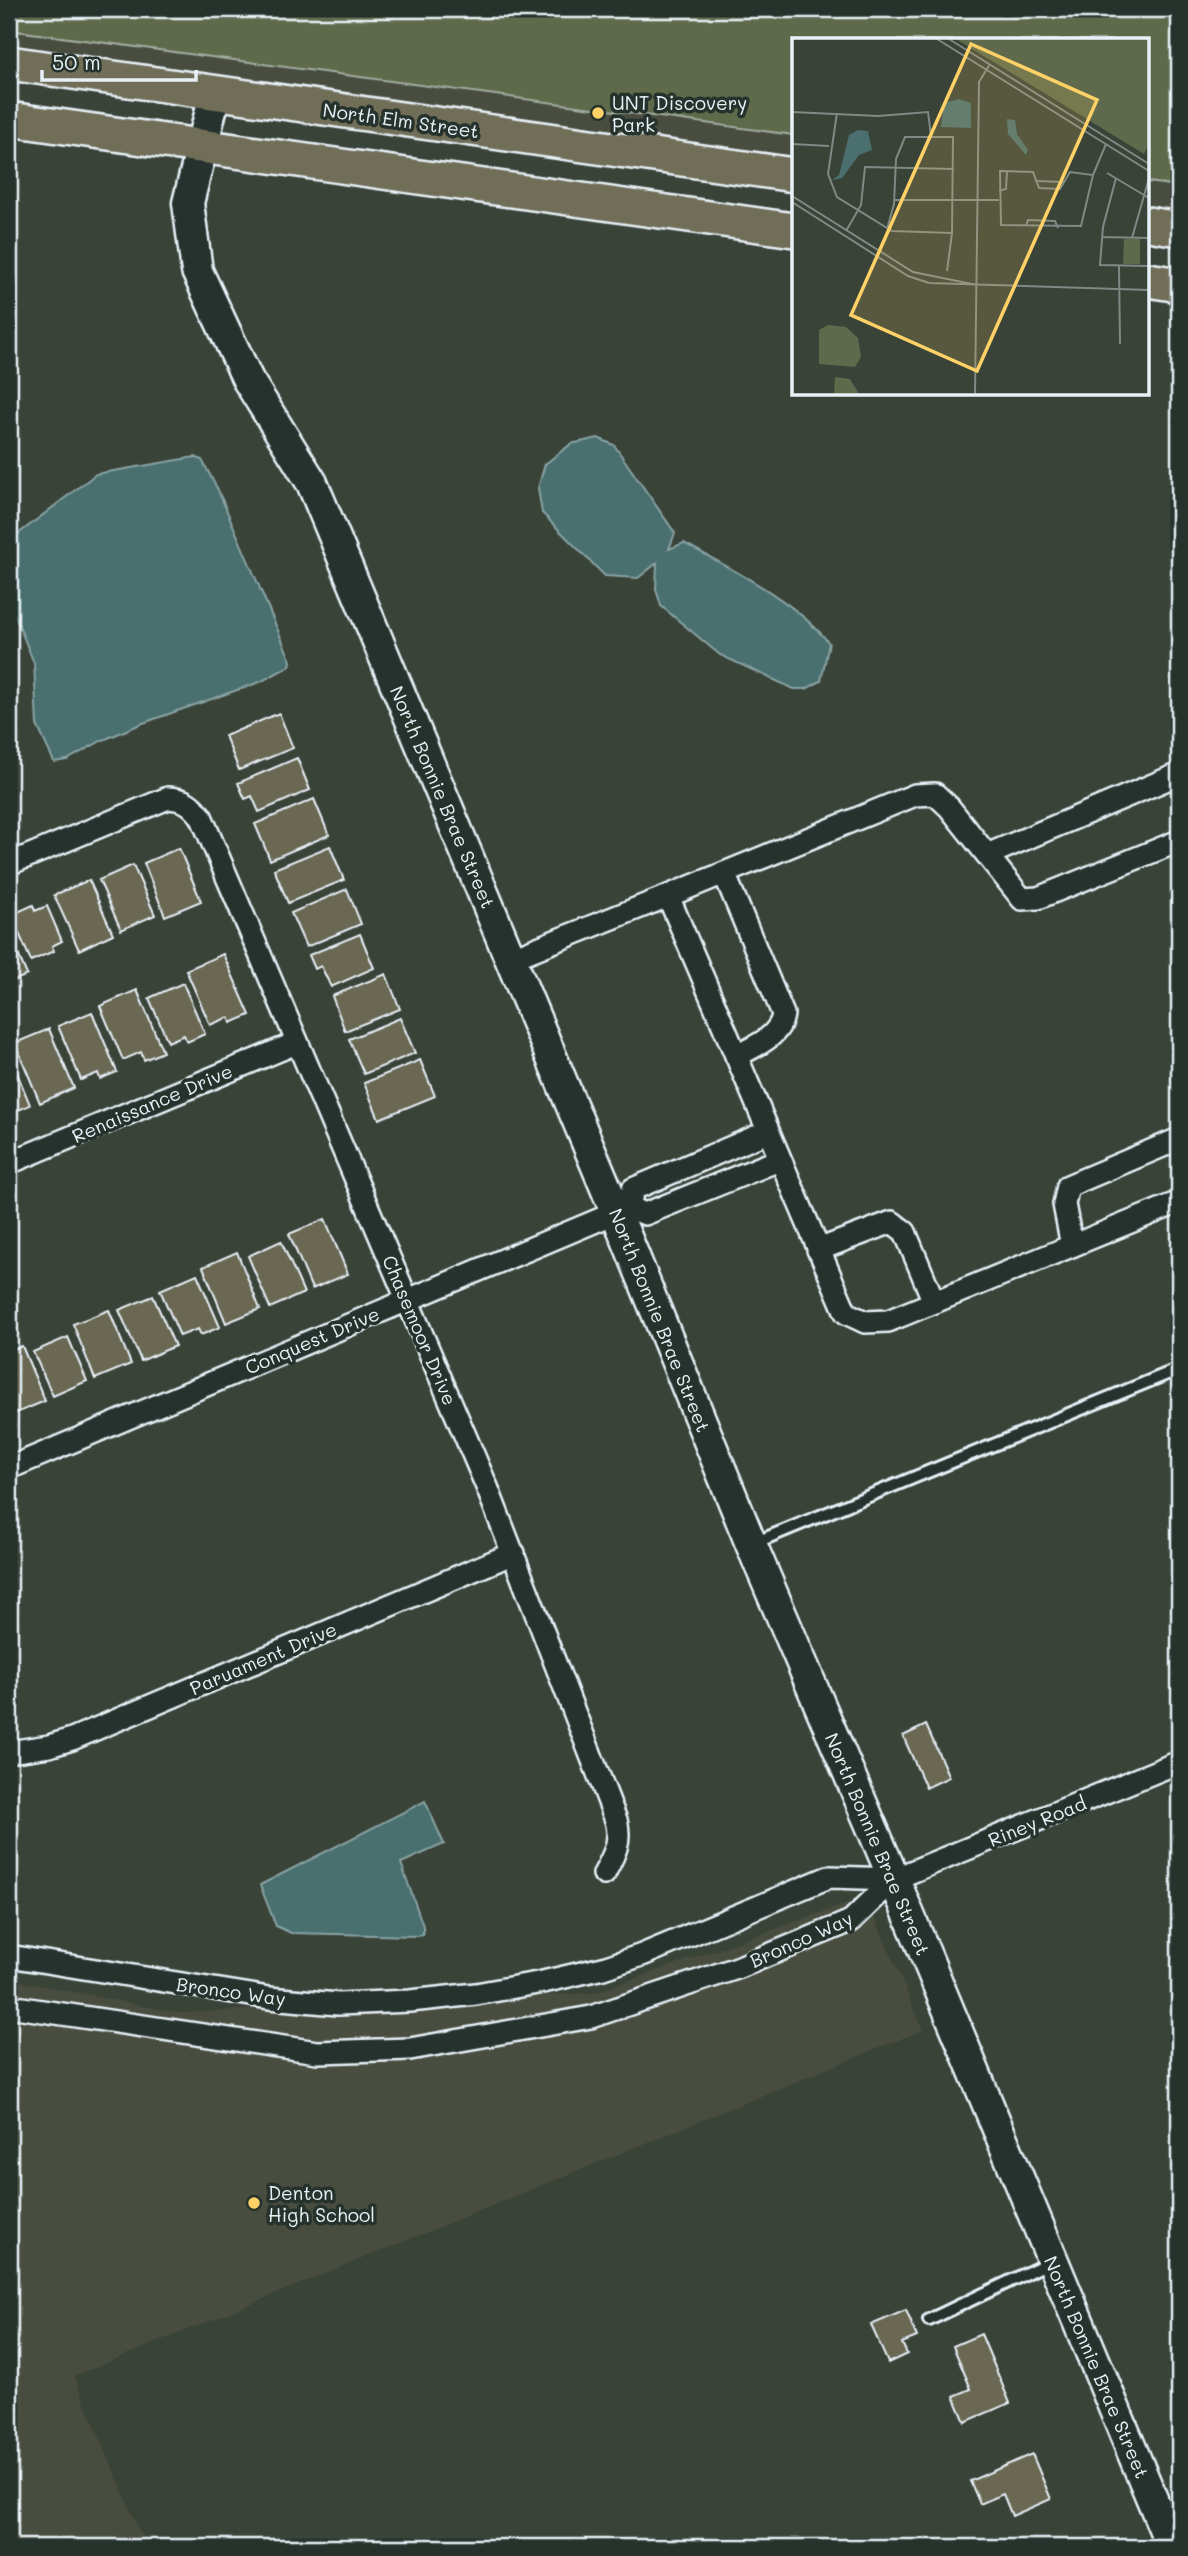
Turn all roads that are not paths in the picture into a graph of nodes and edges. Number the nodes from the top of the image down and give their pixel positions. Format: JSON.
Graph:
{"nodes":[{"id":1,"x":9,"y":64,"type":"edge"},
{"id":2,"x":215,"y":94,"type":"junction"},
{"id":3,"x":9,"y":119,"type":"edge"},
{"id":4,"x":200,"y":146,"type":"junction"},
{"id":5,"x":792,"y":175,"type":"edge"},
{"id":6,"x":1150,"y":224,"type":"edge"},
{"id":7,"x":1179,"y":229,"type":"edge"},
{"id":8,"x":792,"y":230,"type":"edge"},
{"id":9,"x":1150,"y":280,"type":"edge"},
{"id":10,"x":1179,"y":285,"type":"edge"},
{"id":11,"x":1179,"y":774,"type":"edge"},
{"id":12,"x":1179,"y":841,"type":"edge"},
{"id":13,"x":987,"y":855,"type":"junction"},
{"id":14,"x":9,"y":864,"type":"edge"},
{"id":15,"x":724,"y":873,"type":"junction"},
{"id":16,"x":668,"y":896,"type":"junction"},
{"id":17,"x":510,"y":959,"type":"junction"},
{"id":18,"x":296,"y":1043,"type":"junction"},
{"id":19,"x":736,"y":1056,"type":"junction"},
{"id":20,"x":767,"y":1132,"type":"junction"},
{"id":21,"x":1179,"y":1139,"type":"edge"},
{"id":22,"x":779,"y":1160,"type":"junction"},
{"id":23,"x":9,"y":1163,"type":"edge"},
{"id":24,"x":1179,"y":1202,"type":"edge"},
{"id":25,"x":622,"y":1210,"type":"junction"},
{"id":26,"x":1072,"y":1246,"type":"junction"},
{"id":27,"x":818,"y":1250,"type":"junction"},
{"id":28,"x":407,"y":1299,"type":"junction"},
{"id":29,"x":934,"y":1302,"type":"junction"},
{"id":30,"x":1179,"y":1369,"type":"edge"},
{"id":31,"x":9,"y":1468,"type":"edge"},
{"id":32,"x":751,"y":1544,"type":"junction"},
{"id":33,"x":514,"y":1553,"type":"junction"},
{"id":34,"x":9,"y":1752,"type":"edge"},
{"id":35,"x":1179,"y":1762,"type":"edge"},
{"id":36,"x":604,"y":1874,"type":"dead end"},
{"id":37,"x":894,"y":1879,"type":"junction"},
{"id":38,"x":9,"y":1956,"type":"edge"},
{"id":39,"x":9,"y":2006,"type":"edge"},
{"id":40,"x":1053,"y":2261,"type":"junction"},
{"id":41,"x":929,"y":2320,"type":"dead end"},
{"id":42,"x":1166,"y":2545,"type":"edge"}],
"edges":[{"from":1,"to":2,"type":"main road","name":"North Elm Street"},
{"from":2,"to":4,"type":"main road","name":"North Bonnie Brae Street"},
{"from":2,"to":5,"type":"main road","name":"North Elm Street"},
{"from":3,"to":4,"type":"main road"},
{"from":4,"to":8,"type":"main road"},
{"from":4,"to":17,"type":"main road","name":"North Bonnie Brae Street"},
{"from":6,"to":7,"type":"main road"},
{"from":9,"to":10,"type":"main road"},
{"from":11,"to":13,"type":"street"},
{"from":12,"to":13,"type":"street"},
{"from":13,"to":15,"type":"street"},
{"from":14,"to":18,"type":"street","name":"Chasemoor Drive"},
{"from":15,"to":16,"type":"street"},
{"from":15,"to":19,"type":"street"},
{"from":16,"to":17,"type":"street"},
{"from":16,"to":19,"type":"street"},
{"from":17,"to":25,"type":"main road","name":"North Bonnie Brae Street"},
{"from":18,"to":23,"type":"street","name":"Renaissance Drive"},
{"from":18,"to":28,"type":"street","name":"Chasemoor Drive"},
{"from":19,"to":20,"type":"street"},
{"from":20,"to":22,"type":"street"},
{"from":20,"to":25,"type":"street"},
{"from":21,"to":26,"type":"street"},
{"from":22,"to":25,"type":"street"},
{"from":22,"to":27,"type":"street"},
{"from":24,"to":26,"type":"street"},
{"from":25,"to":28,"type":"street","name":"Conquest Drive"},
{"from":25,"to":32,"type":"main road","name":"North Bonnie Brae Street"},
{"from":26,"to":29,"type":"street"},
{"from":27,"to":29,"type":"street"},
{"from":27,"to":29,"type":"street"},
{"from":28,"to":31,"type":"street","name":"Conquest Drive"},
{"from":28,"to":33,"type":"street","name":"Chasemoor Drive"},
{"from":30,"to":32,"type":"lane"},
{"from":32,"to":37,"type":"main road","name":"North Bonnie Brae Street"},
{"from":33,"to":34,"type":"street","name":"Paruament Drive"},
{"from":33,"to":36,"type":"street","name":"Chasemoor Drive"},
{"from":35,"to":37,"type":"street","name":"Riney Road"},
{"from":37,"to":38,"type":"street","name":"Bronco Way"},
{"from":37,"to":39,"type":"street","name":"Bronco Way"},
{"from":37,"to":40,"type":"main road","name":"North Bonnie Brae Street"},
{"from":40,"to":41,"type":"lane"},
{"from":40,"to":42,"type":"main road","name":"North Bonnie Brae Street"}]}
